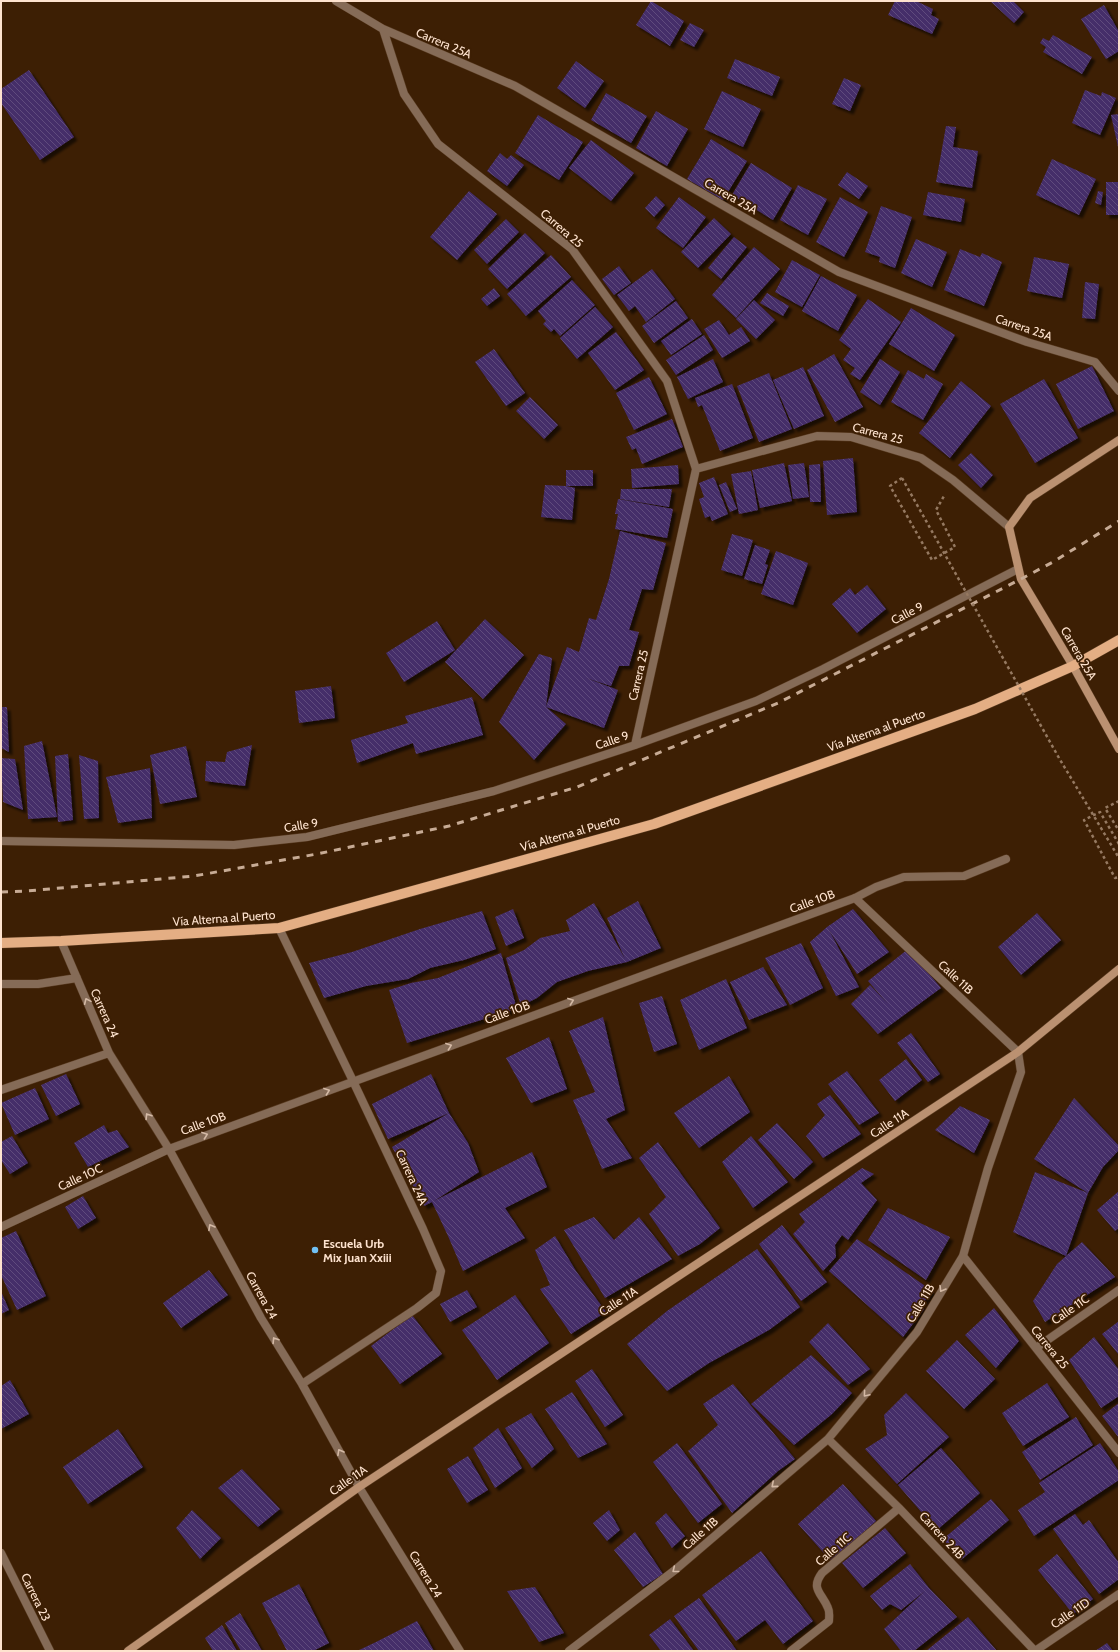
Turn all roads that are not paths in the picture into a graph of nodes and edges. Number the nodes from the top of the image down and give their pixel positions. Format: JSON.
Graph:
{"nodes":[{"id":1,"x":336,"y":1,"type":"edge"},
{"id":2,"x":383,"y":29,"type":"junction"},
{"id":3,"x":1119,"y":391,"type":"edge"},
{"id":4,"x":1119,"y":440,"type":"edge"},
{"id":5,"x":696,"y":469,"type":"junction"},
{"id":6,"x":1009,"y":527,"type":"junction"},
{"id":7,"x":1018,"y":568,"type":"junction"},
{"id":8,"x":1119,"y":640,"type":"edge"},
{"id":9,"x":1073,"y":666,"type":"junction"},
{"id":10,"x":635,"y":745,"type":"junction"},
{"id":11,"x":1119,"y":749,"type":"edge"},
{"id":12,"x":1,"y":841,"type":"edge"},
{"id":13,"x":1006,"y":858,"type":"dead end"},
{"id":14,"x":854,"y":898,"type":"junction"},
{"id":15,"x":279,"y":928,"type":"junction"},
{"id":16,"x":61,"y":942,"type":"junction"},
{"id":17,"x":1,"y":943,"type":"edge"},
{"id":18,"x":1119,"y":969,"type":"edge"},
{"id":19,"x":77,"y":978,"type":"junction"},
{"id":20,"x":1,"y":984,"type":"edge"},
{"id":21,"x":1018,"y":1052,"type":"junction"},
{"id":22,"x":110,"y":1053,"type":"junction"},
{"id":23,"x":353,"y":1081,"type":"junction"},
{"id":24,"x":1,"y":1090,"type":"edge"},
{"id":25,"x":169,"y":1149,"type":"junction"},
{"id":26,"x":1,"y":1227,"type":"edge"},
{"id":27,"x":963,"y":1256,"type":"junction"},
{"id":28,"x":1119,"y":1290,"type":"edge"},
{"id":29,"x":1036,"y":1348,"type":"junction"},
{"id":30,"x":302,"y":1384,"type":"junction"},
{"id":31,"x":828,"y":1439,"type":"junction"},
{"id":32,"x":1119,"y":1452,"type":"edge"},
{"id":33,"x":359,"y":1487,"type":"junction"},
{"id":34,"x":899,"y":1508,"type":"junction"},
{"id":35,"x":1,"y":1553,"type":"edge"},
{"id":36,"x":1119,"y":1594,"type":"edge"},
{"id":37,"x":50,"y":1651,"type":"edge"},
{"id":38,"x":128,"y":1651,"type":"edge"},
{"id":39,"x":460,"y":1651,"type":"edge"},
{"id":40,"x":569,"y":1651,"type":"edge"},
{"id":41,"x":791,"y":1651,"type":"edge"},
{"id":42,"x":1035,"y":1651,"type":"edge"}],
"edges":[{"from":1,"to":2,"type":"street","name":"Carrera 25A"},
{"from":2,"to":3,"type":"street","name":"Carrera 25A"},
{"from":2,"to":5,"type":"street","name":"Carrera 25"},
{"from":4,"to":6,"type":"street"},
{"from":5,"to":6,"type":"street","name":"Carrera 25"},
{"from":5,"to":10,"type":"street","name":"Carrera 25"},
{"from":6,"to":7,"type":"street"},
{"from":7,"to":9,"type":"street","name":"Carrera 25A"},
{"from":7,"to":10,"type":"street","name":"Calle 9"},
{"from":8,"to":9,"type":"main road","name":"Vía Alterna al Puerto"},
{"from":9,"to":11,"type":"street","name":"Carrera 25A"},
{"from":9,"to":15,"type":"main road","name":"Vía Alterna al Puerto"},
{"from":10,"to":12,"type":"street","name":"Calle 9"},
{"from":13,"to":14,"type":"street","name":"Calle 10B"},
{"from":14,"to":21,"type":"street","name":"Calle 11B"},
{"from":23,"to":14,"type":"street","name":"Calle 10B","one_way":true},
{"from":15,"to":16,"type":"main road","name":"Vía Alterna al Puerto"},
{"from":15,"to":23,"type":"street","name":"Carrera 24A"},
{"from":16,"to":17,"type":"main road","name":"Vía Alterna al Puerto"},
{"from":16,"to":19,"type":"street","name":"Carrera 24"},
{"from":18,"to":21,"type":"street","name":"Calle 11A"},
{"from":19,"to":20,"type":"street"},
{"from":22,"to":19,"type":"street","name":"Carrera 24","one_way":true},
{"from":21,"to":27,"type":"street","name":"Calle 11B"},
{"from":21,"to":33,"type":"street","name":"Calle 11A"},
{"from":22,"to":24,"type":"street"},
{"from":25,"to":22,"type":"street","name":"Carrera 24","one_way":true},
{"from":25,"to":23,"type":"street","name":"Calle 10B","one_way":true},
{"from":23,"to":30,"type":"street","name":"Carrera 24A"},
{"from":25,"to":26,"type":"street","name":"Calle 10C"},
{"from":30,"to":25,"type":"street","name":"Carrera 24","one_way":true},
{"from":27,"to":29,"type":"street","name":"Carrera 25"},
{"from":27,"to":31,"type":"street","name":"Calle 11B","one_way":true},
{"from":28,"to":29,"type":"street","name":"Calle 11C"},
{"from":29,"to":32,"type":"street","name":"Carrera 25"},
{"from":33,"to":30,"type":"street","name":"Carrera 24","one_way":true},
{"from":31,"to":34,"type":"street","name":"Carrera 24B"},
{"from":31,"to":40,"type":"street","name":"Calle 11B","one_way":true},
{"from":33,"to":38,"type":"street","name":"Calle 11A"},
{"from":33,"to":39,"type":"street","name":"Carrera 24"},
{"from":34,"to":41,"type":"street","name":"Calle 11C"},
{"from":34,"to":42,"type":"street","name":"Carrera 24B"},
{"from":35,"to":37,"type":"street","name":"Carrera 23"},
{"from":36,"to":42,"type":"street","name":"Calle 11D"}]}
